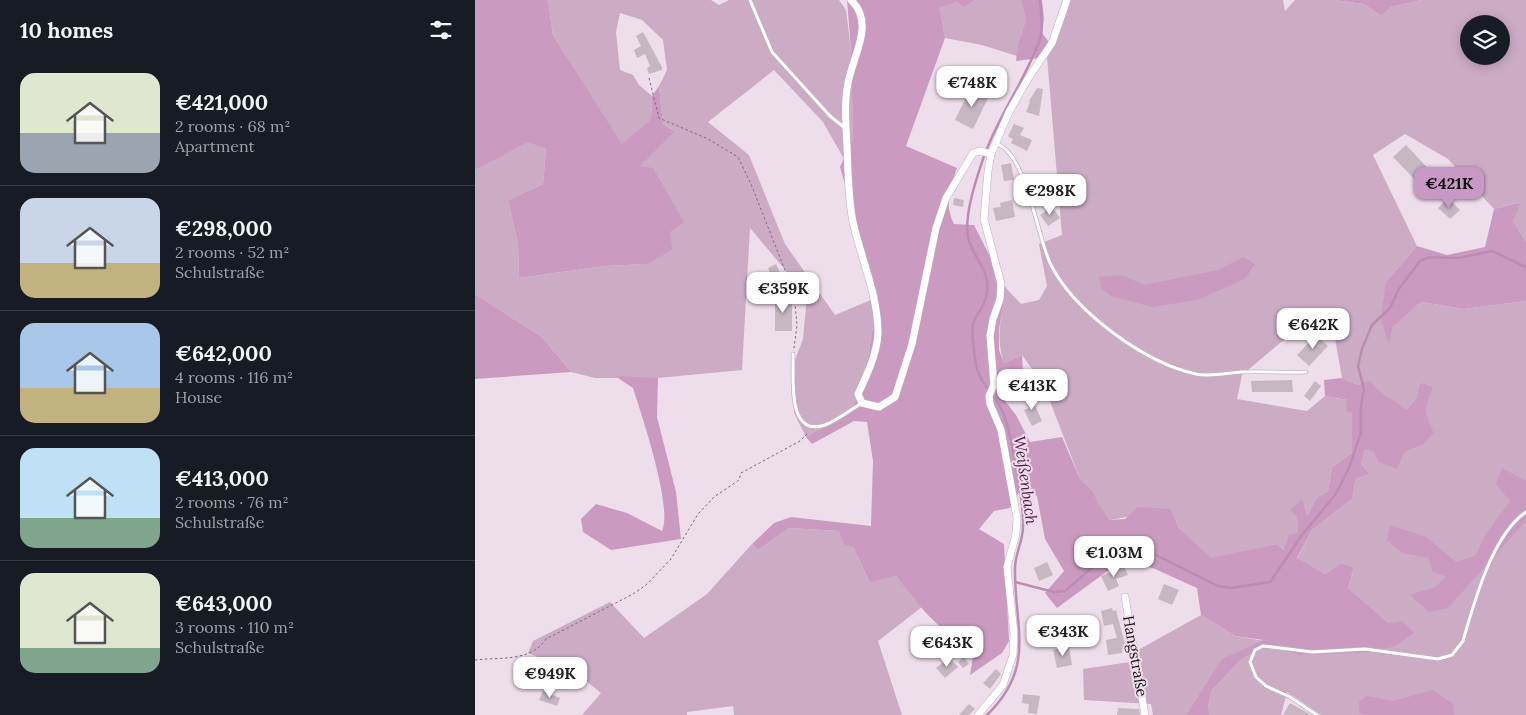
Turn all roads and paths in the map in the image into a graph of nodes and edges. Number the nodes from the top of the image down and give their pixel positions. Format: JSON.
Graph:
{"nodes":[{"id":1,"x":750,"y":0,"type":"edge"},
{"id":2,"x":851,"y":0,"type":"edge"},
{"id":3,"x":1067,"y":0,"type":"edge"},
{"id":4,"x":649,"y":78,"type":"dead end"},
{"id":5,"x":847,"y":130,"type":"junction"},
{"id":6,"x":996,"y":144,"type":"junction"},
{"id":7,"x":990,"y":154,"type":"junction"},
{"id":8,"x":793,"y":354,"type":"joint"},
{"id":9,"x":1306,"y":372,"type":"dead end"},
{"id":10,"x":862,"y":403,"type":"junction"},
{"id":11,"x":814,"y":427,"type":"junction"},
{"id":12,"x":1526,"y":512,"type":"edge"},
{"id":13,"x":1125,"y":598,"type":"dead end"},
{"id":14,"x":475,"y":660,"type":"edge"},
{"id":15,"x":978,"y":715,"type":"edge"},
{"id":16,"x":1145,"y":715,"type":"edge"},
{"id":17,"x":1317,"y":715,"type":"edge"}],
"edges":[{"from":1,"to":5,"type":"lane"},
{"from":2,"to":5,"type":"street"},
{"from":3,"to":6,"type":"street"},
{"from":4,"to":8,"type":"path"},
{"from":5,"to":10,"type":"street"},
{"from":6,"to":7,"type":"street"},
{"from":6,"to":9,"type":"lane"},
{"from":7,"to":10,"type":"street"},
{"from":7,"to":15,"type":"street"},
{"from":8,"to":11,"type":"lane"},
{"from":10,"to":11,"type":"lane"},
{"from":11,"to":14,"type":"path"},
{"from":12,"to":17,"type":"lane"},
{"from":13,"to":16,"type":"street","name":"Hangstraße"}]}
